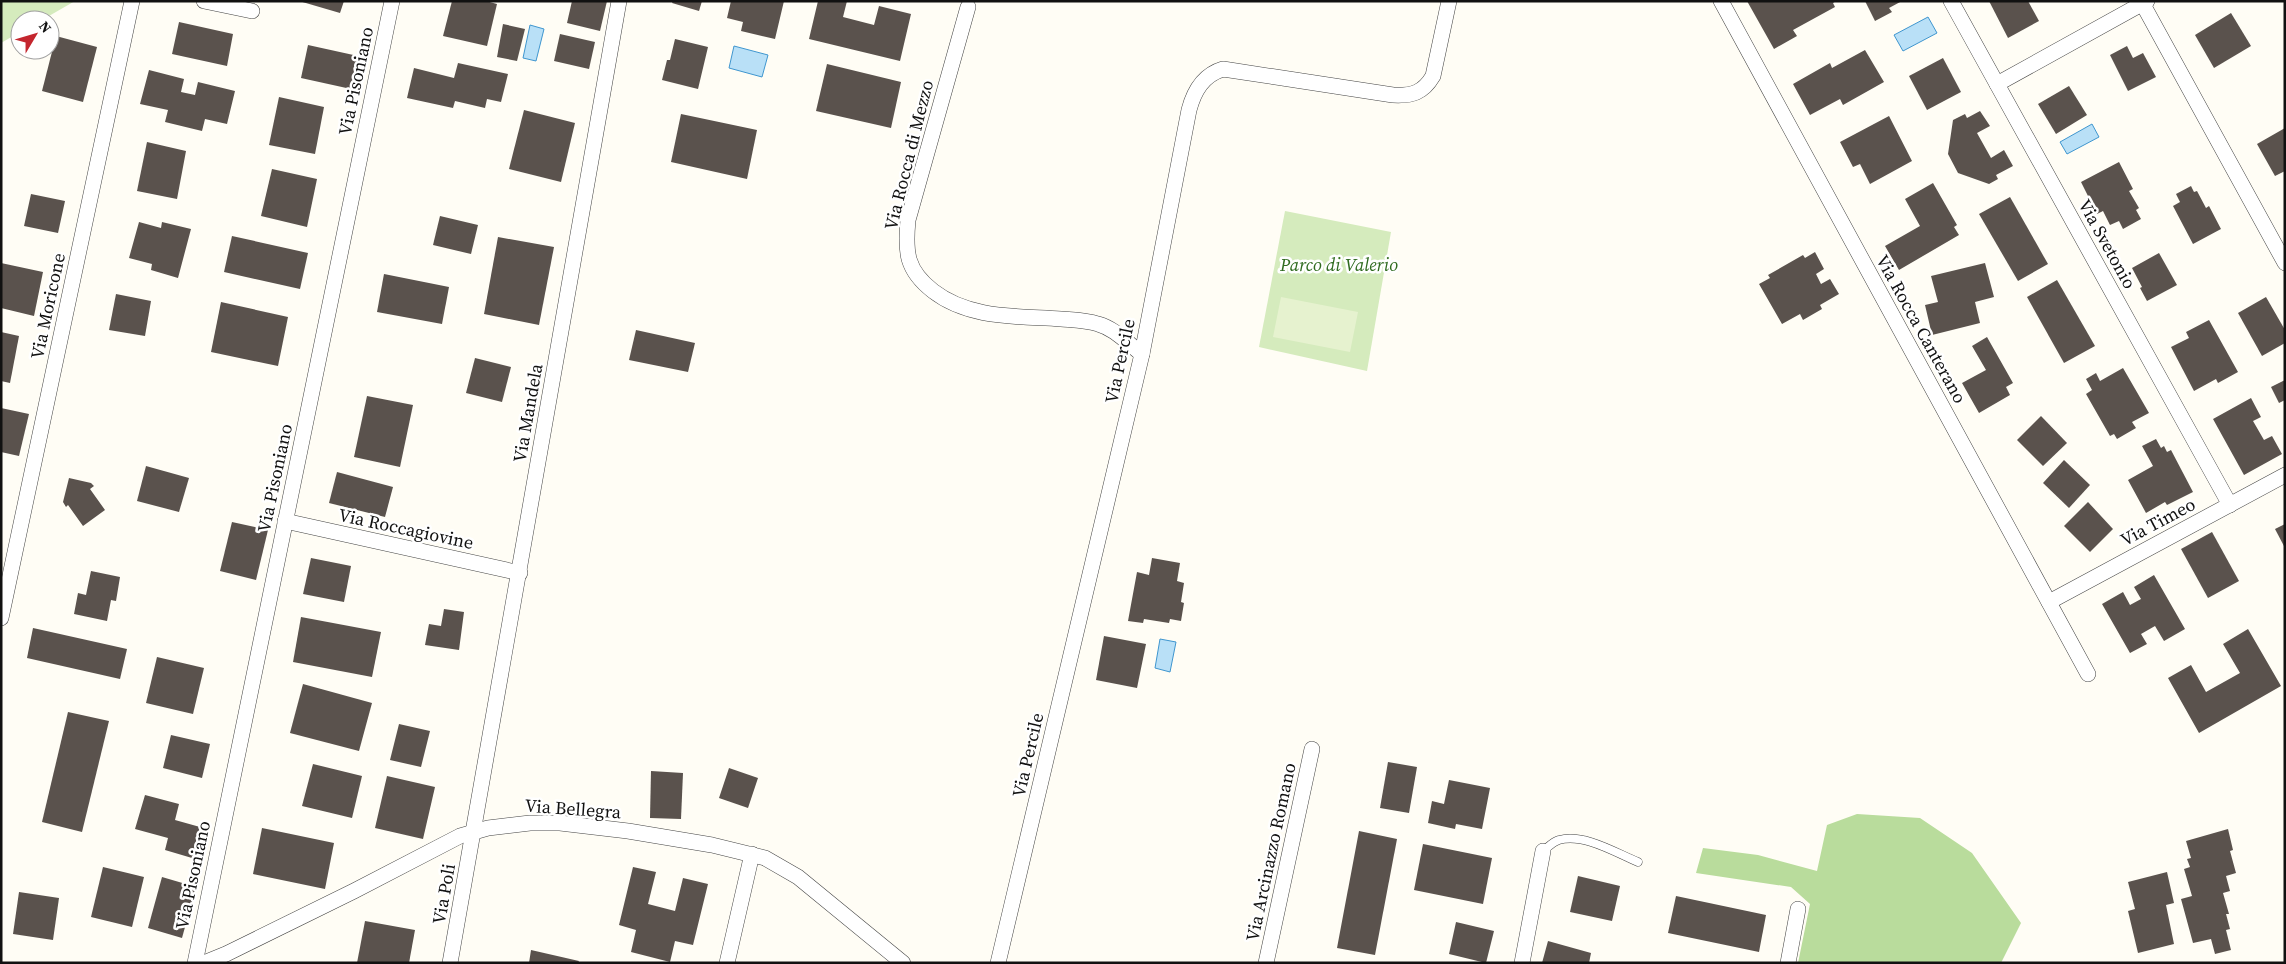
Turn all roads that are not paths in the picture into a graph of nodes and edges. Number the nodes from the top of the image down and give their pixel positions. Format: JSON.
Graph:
{"nodes":[{"id":1,"x":132,"y":1,"type":"edge"},
{"id":2,"x":204,"y":1,"type":"edge"},
{"id":3,"x":392,"y":1,"type":"edge"},
{"id":4,"x":619,"y":1,"type":"edge"},
{"id":5,"x":1448,"y":1,"type":"edge"},
{"id":6,"x":1722,"y":1,"type":"edge"},
{"id":7,"x":1951,"y":1,"type":"edge"},
{"id":8,"x":2144,"y":2,"type":"edge"},
{"id":9,"x":968,"y":7,"type":"dead end"},
{"id":10,"x":252,"y":11,"type":"dead end"},
{"id":11,"x":1997,"y":84,"type":"junction"},
{"id":12,"x":2285,"y":263,"type":"edge"},
{"id":13,"x":1142,"y":354,"type":"junction"},
{"id":14,"x":2285,"y":475,"type":"edge"},
{"id":15,"x":2230,"y":505,"type":"junction"},
{"id":16,"x":285,"y":521,"type":"junction"},
{"id":17,"x":520,"y":573,"type":"junction"},
{"id":18,"x":2049,"y":602,"type":"junction"},
{"id":19,"x":1,"y":618,"type":"edge"},
{"id":20,"x":2088,"y":674,"type":"dead end"},
{"id":21,"x":1312,"y":749,"type":"dead end"},
{"id":22,"x":474,"y":831,"type":"junction"},
{"id":23,"x":1543,"y":851,"type":"joint"},
{"id":24,"x":752,"y":854,"type":"junction"},
{"id":25,"x":1638,"y":862,"type":"dead end"},
{"id":26,"x":1798,"y":909,"type":"dead end"},
{"id":27,"x":195,"y":963,"type":"edge"},
{"id":28,"x":204,"y":963,"type":"edge"},
{"id":29,"x":450,"y":963,"type":"edge"},
{"id":30,"x":727,"y":963,"type":"edge"},
{"id":31,"x":903,"y":963,"type":"edge"},
{"id":32,"x":998,"y":963,"type":"edge"},
{"id":33,"x":1266,"y":963,"type":"edge"},
{"id":34,"x":1522,"y":963,"type":"edge"},
{"id":35,"x":1788,"y":963,"type":"edge"}],
"edges":[{"from":1,"to":19,"type":"street","name":"Via Moricone"},
{"from":2,"to":10,"type":"street"},
{"from":3,"to":16,"type":"street","name":"Via Pisoniano"},
{"from":4,"to":17,"type":"street","name":"Via Mandela"},
{"from":5,"to":13,"type":"street","name":"Via Percile"},
{"from":6,"to":18,"type":"street","name":"Via Rocca Canterano"},
{"from":7,"to":11,"type":"street","name":"Via Svetonio"},
{"from":8,"to":11,"type":"street"},
{"from":8,"to":12,"type":"street"},
{"from":9,"to":13,"type":"street","name":"Via Rocca di Mezzo"},
{"from":11,"to":15,"type":"street","name":"Via Svetonio"},
{"from":13,"to":32,"type":"street","name":"Via Percile"},
{"from":14,"to":15,"type":"street","name":"Via Timeo"},
{"from":15,"to":18,"type":"street","name":"Via Timeo"},
{"from":16,"to":17,"type":"street","name":"Via Roccagiovine"},
{"from":16,"to":27,"type":"street","name":"Via Pisoniano"},
{"from":17,"to":22,"type":"street","name":"Via Mandela"},
{"from":18,"to":20,"type":"street","name":"Via Rocca Canterano"},
{"from":21,"to":33,"type":"street","name":"Via Arcinazzo Romano"},
{"from":22,"to":24,"type":"street","name":"Via Bellegra"},
{"from":22,"to":28,"type":"street","name":"Via Bellegra"},
{"from":22,"to":29,"type":"street","name":"Via Poli"},
{"from":23,"to":25,"type":"lane"},
{"from":23,"to":34,"type":"street"},
{"from":24,"to":30,"type":"street"},
{"from":24,"to":31,"type":"street","name":"Via Bellegra"},
{"from":26,"to":35,"type":"street"}]}
